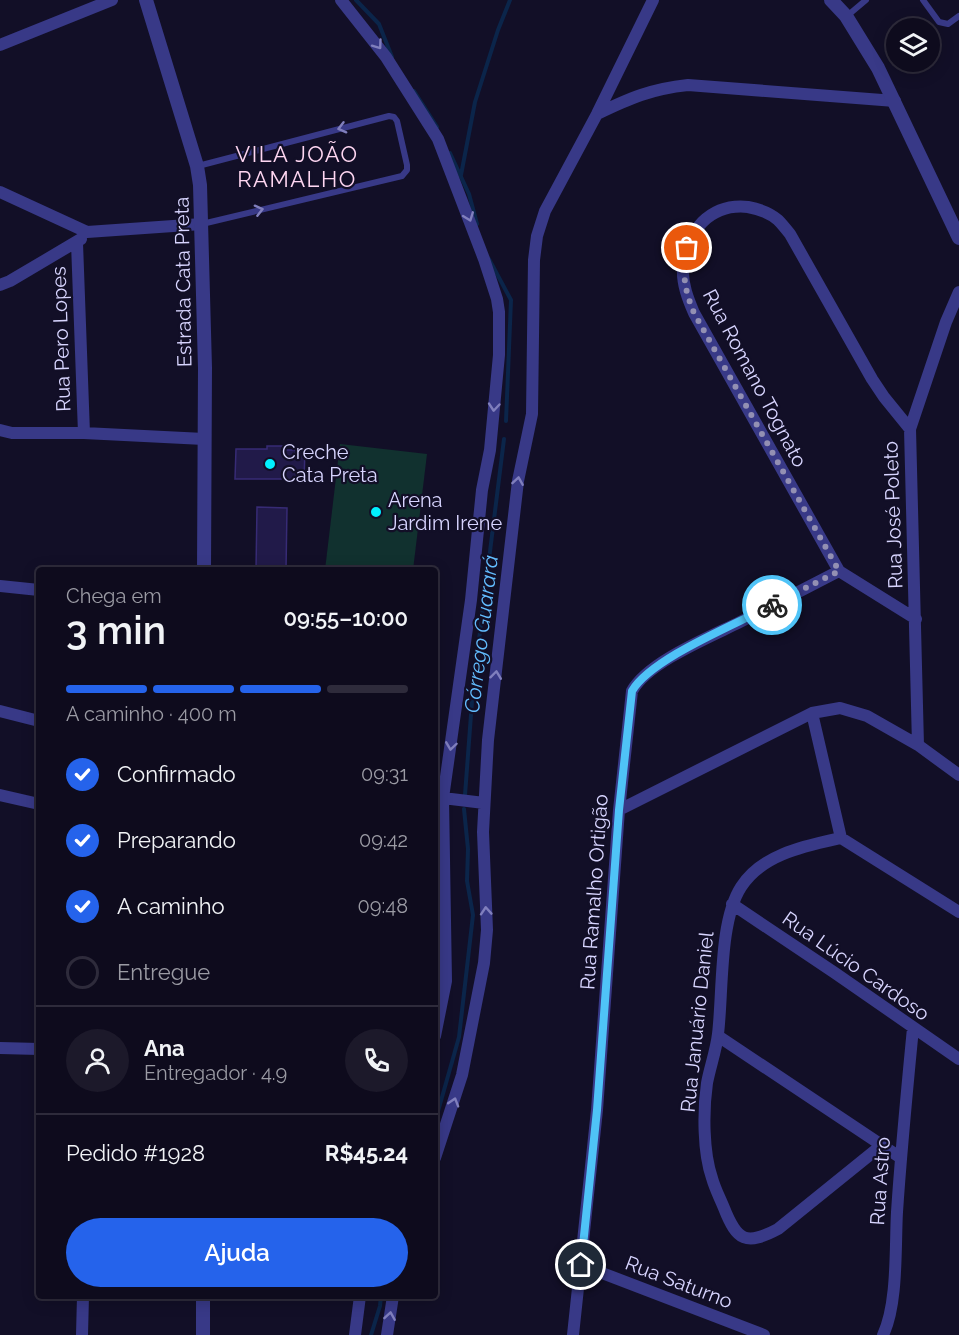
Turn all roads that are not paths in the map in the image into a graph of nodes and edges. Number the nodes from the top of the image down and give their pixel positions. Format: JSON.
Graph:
{"nodes":[{"id":1,"x":112,"y":0,"type":"edge"},
{"id":2,"x":146,"y":0,"type":"edge"},
{"id":3,"x":341,"y":0,"type":"edge"},
{"id":4,"x":653,"y":0,"type":"edge"},
{"id":5,"x":831,"y":0,"type":"edge"},
{"id":6,"x":866,"y":0,"type":"edge"},
{"id":7,"x":923,"y":0,"type":"edge"},
{"id":8,"x":846,"y":16,"type":"junction"},
{"id":9,"x":959,"y":16,"type":"edge"},
{"id":10,"x":0,"y":45,"type":"edge"},
{"id":11,"x":895,"y":101,"type":"junction"},
{"id":12,"x":597,"y":114,"type":"junction"},
{"id":13,"x":197,"y":166,"type":"junction"},
{"id":14,"x":0,"y":192,"type":"edge"},
{"id":15,"x":202,"y":224,"type":"junction"},
{"id":16,"x":87,"y":232,"type":"junction"},
{"id":17,"x":959,"y":238,"type":"edge"},
{"id":18,"x":77,"y":243,"type":"junction"},
{"id":19,"x":0,"y":285,"type":"edge"},
{"id":20,"x":959,"y":292,"type":"edge"},
{"id":21,"x":910,"y":429,"type":"junction"},
{"id":22,"x":0,"y":430,"type":"edge"},
{"id":23,"x":84,"y":433,"type":"junction"},
{"id":24,"x":204,"y":439,"type":"junction"},
{"id":25,"x":204,"y":567,"type":"edge"},
{"id":26,"x":839,"y":571,"type":"junction"},
{"id":27,"x":0,"y":586,"type":"edge"},
{"id":28,"x":36,"y":590,"type":"edge"},
{"id":29,"x":916,"y":619,"type":"junction"},
{"id":30,"x":0,"y":711,"type":"edge"},
{"id":31,"x":812,"y":713,"type":"junction"},
{"id":32,"x":36,"y":720,"type":"edge"},
{"id":33,"x":918,"y":745,"type":"junction"},
{"id":34,"x":959,"y":775,"type":"edge"},
{"id":35,"x":0,"y":795,"type":"edge"},
{"id":36,"x":443,"y":798,"type":"junction"},
{"id":37,"x":36,"y":803,"type":"edge"},
{"id":38,"x":484,"y":803,"type":"junction"},
{"id":39,"x":619,"y":810,"type":"junction"},
{"id":40,"x":841,"y":838,"type":"junction"},
{"id":41,"x":732,"y":904,"type":"junction"},
{"id":42,"x":959,"y":912,"type":"edge"},
{"id":43,"x":438,"y":1021,"type":"edge"},
{"id":44,"x":912,"y":1028,"type":"junction"},
{"id":45,"x":718,"y":1036,"type":"junction"},
{"id":46,"x":0,"y":1048,"type":"edge"},
{"id":47,"x":36,"y":1049,"type":"edge"},
{"id":48,"x":959,"y":1059,"type":"edge"},
{"id":49,"x":882,"y":1145,"type":"junction"},
{"id":50,"x":438,"y":1149,"type":"edge"},
{"id":51,"x":901,"y":1158,"type":"junction"},
{"id":52,"x":581,"y":1265,"type":"junction"},
{"id":53,"x":83,"y":1299,"type":"edge"},
{"id":54,"x":203,"y":1299,"type":"edge"},
{"id":55,"x":360,"y":1299,"type":"edge"},
{"id":56,"x":393,"y":1299,"type":"edge"},
{"id":57,"x":82,"y":1335,"type":"edge"},
{"id":58,"x":203,"y":1335,"type":"edge"},
{"id":59,"x":355,"y":1335,"type":"edge"},
{"id":60,"x":387,"y":1335,"type":"edge"},
{"id":61,"x":573,"y":1335,"type":"edge"},
{"id":62,"x":764,"y":1335,"type":"edge"},
{"id":63,"x":883,"y":1335,"type":"edge"}],
"edges":[{"from":1,"to":10,"type":"street"},
{"from":2,"to":13,"type":"street","name":"Estrada Cata Preta"},
{"from":3,"to":36,"type":"street","one_way":true},
{"from":4,"to":12,"type":"street"},
{"from":5,"to":8,"type":"street"},
{"from":6,"to":8,"type":"lane"},
{"from":7,"to":9,"type":"lane"},
{"from":8,"to":11,"type":"street"},
{"from":11,"to":12,"type":"street"},
{"from":11,"to":17,"type":"street"},
{"from":38,"to":12,"type":"street","one_way":true},
{"from":13,"to":15,"type":"street","name":"Estrada Cata Preta"},
{"from":15,"to":13,"type":"lane","one_way":true},
{"from":14,"to":16,"type":"street"},
{"from":15,"to":16,"type":"street"},
{"from":15,"to":24,"type":"street","name":"Estrada Cata Preta"},
{"from":16,"to":18,"type":"street"},
{"from":18,"to":19,"type":"street"},
{"from":18,"to":23,"type":"street","name":"Rua Pero Lopes"},
{"from":20,"to":21,"type":"street","name":"Rua José Poleto"},
{"from":21,"to":26,"type":"street","name":"Rua Romano Tognato"},
{"from":21,"to":29,"type":"street","name":"Rua José Poleto"},
{"from":22,"to":23,"type":"street"},
{"from":23,"to":24,"type":"street"},
{"from":24,"to":25,"type":"street","name":"Estrada Cata Preta"},
{"from":26,"to":29,"type":"street","name":"Rua Romano Tognato"},
{"from":26,"to":39,"type":"street","name":"Rua Ramalho Ortigão"},
{"from":27,"to":28,"type":"street"},
{"from":29,"to":33,"type":"street","name":"Rua José Poleto"},
{"from":30,"to":32,"type":"street"},
{"from":31,"to":33,"type":"street"},
{"from":31,"to":39,"type":"street"},
{"from":31,"to":40,"type":"street"},
{"from":33,"to":34,"type":"street"},
{"from":35,"to":37,"type":"street"},
{"from":36,"to":38,"type":"street"},
{"from":36,"to":43,"type":"street"},
{"from":50,"to":38,"type":"street","one_way":true},
{"from":39,"to":52,"type":"street","name":"Rua Ramalho Ortigão"},
{"from":40,"to":41,"type":"street","name":"Rua Januário Daniel"},
{"from":40,"to":42,"type":"street"},
{"from":41,"to":44,"type":"street","name":"Rua Lúcio Cardoso"},
{"from":41,"to":45,"type":"street","name":"Rua Januário Daniel"},
{"from":44,"to":48,"type":"street","name":"Rua Lúcio Cardoso"},
{"from":44,"to":51,"type":"street","name":"Rua Astro"},
{"from":45,"to":49,"type":"street"},
{"from":45,"to":49,"type":"street","name":"Rua Januário Daniel"},
{"from":46,"to":47,"type":"street"},
{"from":49,"to":51,"type":"street"},
{"from":51,"to":63,"type":"street","name":"Rua Astro"},
{"from":52,"to":61,"type":"street","name":"Rua Ramalho Ortigão"},
{"from":52,"to":62,"type":"street","name":"Rua Saturno"},
{"from":53,"to":57,"type":"street"},
{"from":54,"to":58,"type":"street"},
{"from":55,"to":59,"type":"street"},
{"from":60,"to":56,"type":"street","one_way":true}]}
